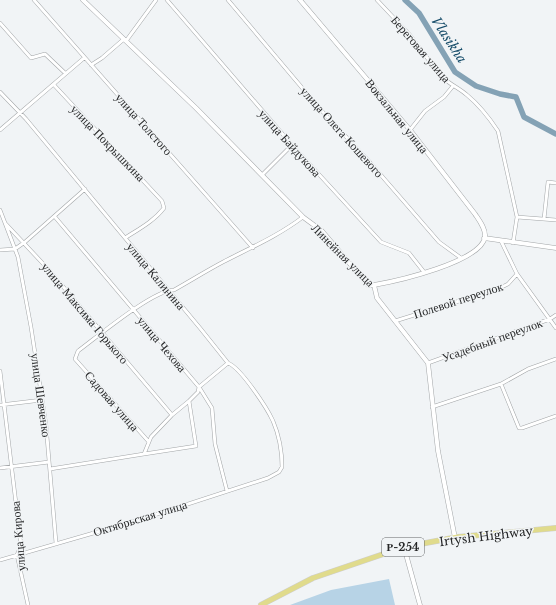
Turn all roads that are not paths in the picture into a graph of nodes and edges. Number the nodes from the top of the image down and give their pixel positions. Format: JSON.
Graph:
{"nodes":[{"id":1,"x":34,"y":0,"type":"edge"},
{"id":2,"x":84,"y":0,"type":"edge"},
{"id":3,"x":156,"y":0,"type":"edge"},
{"id":4,"x":167,"y":0,"type":"edge"},
{"id":5,"x":228,"y":0,"type":"edge"},
{"id":6,"x":300,"y":0,"type":"edge"},
{"id":7,"x":377,"y":0,"type":"edge"},
{"id":8,"x":0,"y":23,"type":"edge"},
{"id":9,"x":125,"y":40,"type":"junction"},
{"id":10,"x":84,"y":58,"type":"junction"},
{"id":11,"x":91,"y":65,"type":"junction"},
{"id":12,"x":65,"y":73,"type":"junction"},
{"id":13,"x":54,"y":85,"type":"junction"},
{"id":14,"x":453,"y":86,"type":"junction"},
{"id":15,"x":0,"y":92,"type":"edge"},
{"id":16,"x":19,"y":114,"type":"junction"},
{"id":17,"x":0,"y":130,"type":"edge"},
{"id":18,"x":410,"y":130,"type":"junction"},
{"id":19,"x":292,"y":145,"type":"junction"},
{"id":20,"x":262,"y":175,"type":"junction"},
{"id":21,"x":556,"y":183,"type":"edge"},
{"id":22,"x":85,"y":189,"type":"junction"},
{"id":23,"x":0,"y":210,"type":"edge"},
{"id":24,"x":55,"y":217,"type":"junction"},
{"id":25,"x":303,"y":217,"type":"junction"},
{"id":26,"x":517,"y":217,"type":"junction"},
{"id":27,"x":544,"y":219,"type":"junction"},
{"id":28,"x":556,"y":220,"type":"edge"},
{"id":29,"x":5,"y":223,"type":"junction"},
{"id":30,"x":125,"y":238,"type":"junction"},
{"id":31,"x":484,"y":238,"type":"junction"},
{"id":32,"x":501,"y":241,"type":"junction"},
{"id":33,"x":24,"y":242,"type":"junction"},
{"id":34,"x":513,"y":243,"type":"junction"},
{"id":35,"x":15,"y":248,"type":"junction"},
{"id":36,"x":253,"y":248,"type":"junction"},
{"id":37,"x":556,"y":248,"type":"edge"},
{"id":38,"x":0,"y":250,"type":"edge"},
{"id":39,"x":462,"y":258,"type":"junction"},
{"id":40,"x":424,"y":272,"type":"junction"},
{"id":41,"x":517,"y":274,"type":"junction"},
{"id":42,"x":374,"y":285,"type":"junction"},
{"id":43,"x":167,"y":290,"type":"junction"},
{"id":44,"x":134,"y":309,"type":"junction"},
{"id":45,"x":556,"y":316,"type":"edge"},
{"id":46,"x":550,"y":319,"type":"junction"},
{"id":47,"x":394,"y":321,"type":"junction"},
{"id":48,"x":556,"y":328,"type":"edge"},
{"id":49,"x":102,"y":332,"type":"junction"},
{"id":50,"x":556,"y":359,"type":"edge"},
{"id":51,"x":428,"y":363,"type":"junction"},
{"id":52,"x":228,"y":364,"type":"junction"},
{"id":53,"x":0,"y":371,"type":"edge"},
{"id":54,"x":500,"y":384,"type":"junction"},
{"id":55,"x":199,"y":387,"type":"junction"},
{"id":56,"x":42,"y":400,"type":"junction"},
{"id":57,"x":189,"y":401,"type":"junction"},
{"id":58,"x":5,"y":404,"type":"junction"},
{"id":59,"x":0,"y":405,"type":"edge"},
{"id":60,"x":432,"y":407,"type":"junction"},
{"id":61,"x":172,"y":415,"type":"junction"},
{"id":62,"x":556,"y":416,"type":"edge"},
{"id":63,"x":149,"y":442,"type":"junction"},
{"id":64,"x":144,"y":454,"type":"junction"},
{"id":65,"x":49,"y":462,"type":"junction"},
{"id":66,"x":11,"y":466,"type":"junction"},
{"id":67,"x":0,"y":468,"type":"edge"},
{"id":68,"x":50,"y":469,"type":"junction"},
{"id":69,"x":279,"y":472,"type":"joint"},
{"id":70,"x":227,"y":491,"type":"junction"},
{"id":71,"x":556,"y":528,"type":"edge"},
{"id":72,"x":455,"y":538,"type":"junction"},
{"id":73,"x":56,"y":543,"type":"junction"},
{"id":74,"x":404,"y":547,"type":"junction"},
{"id":75,"x":18,"y":555,"type":"junction"},
{"id":76,"x":0,"y":560,"type":"edge"},
{"id":77,"x":28,"y":605,"type":"edge"},
{"id":78,"x":261,"y":605,"type":"edge"},
{"id":79,"x":420,"y":605,"type":"edge"}],
"edges":[{"from":1,"to":10,"type":"street","name":"улица Толстого"},
{"from":2,"to":9,"type":"street","name":"Линейная улица"},
{"from":3,"to":9,"type":"street"},
{"from":4,"to":19,"type":"street","name":"улица Байдукова"},
{"from":5,"to":39,"type":"street","name":"улица Олега Кошевого"},
{"from":6,"to":18,"type":"street","name":"Вокзальная улица"},
{"from":7,"to":14,"type":"street","name":"Береговая улица"},
{"from":8,"to":12,"type":"street"},
{"from":9,"to":11,"type":"street"},
{"from":9,"to":20,"type":"street","name":"Линейная улица"},
{"from":10,"to":11,"type":"street","name":"улица Толстого"},
{"from":10,"to":12,"type":"street"},
{"from":11,"to":36,"type":"street","name":"улица Толстого"},
{"from":12,"to":13,"type":"street"},
{"from":13,"to":16,"type":"street"},
{"from":13,"to":30,"type":"street","name":"улица Покрышкина"},
{"from":14,"to":18,"type":"street"},
{"from":14,"to":26,"type":"street","name":"Береговая улица"},
{"from":15,"to":16,"type":"street","name":"улица Калинина"},
{"from":16,"to":17,"type":"street"},
{"from":16,"to":22,"type":"street","name":"улица Калинина"},
{"from":18,"to":31,"type":"street","name":"Вокзальная улица"},
{"from":19,"to":20,"type":"street"},
{"from":19,"to":40,"type":"street","name":"улица Байдукова"},
{"from":20,"to":25,"type":"street","name":"Линейная улица"},
{"from":21,"to":27,"type":"street"},
{"from":22,"to":24,"type":"street"},
{"from":22,"to":30,"type":"street","name":"улица Калинина"},
{"from":23,"to":29,"type":"street","name":"улица Максима Горького"},
{"from":24,"to":33,"type":"street"},
{"from":24,"to":44,"type":"street","name":"улица Чехова"},
{"from":25,"to":36,"type":"street"},
{"from":25,"to":42,"type":"street","name":"Линейная улица"},
{"from":26,"to":27,"type":"street"},
{"from":26,"to":34,"type":"street"},
{"from":27,"to":28,"type":"street"},
{"from":29,"to":33,"type":"street","name":"улица Максима Горького"},
{"from":29,"to":35,"type":"street","name":"улица Шевченко"},
{"from":30,"to":43,"type":"street","name":"улица Калинина"},
{"from":31,"to":32,"type":"street"},
{"from":31,"to":39,"type":"street"},
{"from":32,"to":34,"type":"street"},
{"from":32,"to":41,"type":"street"},
{"from":33,"to":35,"type":"street"},
{"from":33,"to":49,"type":"street","name":"улица Максима Горького"},
{"from":34,"to":37,"type":"street"},
{"from":35,"to":38,"type":"street"},
{"from":35,"to":56,"type":"street","name":"улица Шевченко"},
{"from":36,"to":43,"type":"street"},
{"from":39,"to":40,"type":"street"},
{"from":40,"to":42,"type":"street"},
{"from":41,"to":46,"type":"street"},
{"from":41,"to":47,"type":"street","name":"Полевой переулок"},
{"from":42,"to":47,"type":"street","name":"Линейная улица"},
{"from":43,"to":44,"type":"street"},
{"from":43,"to":52,"type":"street","name":"улица Калинина"},
{"from":44,"to":49,"type":"street"},
{"from":44,"to":55,"type":"street","name":"улица Чехова"},
{"from":45,"to":46,"type":"street","name":"Усадебный переулок"},
{"from":46,"to":48,"type":"street"},
{"from":46,"to":51,"type":"street","name":"Усадебный переулок"},
{"from":47,"to":51,"type":"street","name":"Линейная улица"},
{"from":49,"to":61,"type":"street","name":"улица Максима Горького"},
{"from":49,"to":63,"type":"street","name":"Садовая улица"},
{"from":50,"to":54,"type":"street"},
{"from":51,"to":60,"type":"street"},
{"from":52,"to":55,"type":"street"},
{"from":52,"to":69,"type":"street","name":"улица Калинина"},
{"from":53,"to":58,"type":"street","name":"улица Кирова"},
{"from":54,"to":60,"type":"street"},
{"from":54,"to":62,"type":"street"},
{"from":55,"to":57,"type":"street"},
{"from":55,"to":70,"type":"street","name":"улица Чехова"},
{"from":56,"to":58,"type":"street"},
{"from":56,"to":65,"type":"street","name":"улица Шевченко"},
{"from":57,"to":61,"type":"street"},
{"from":57,"to":64,"type":"street"},
{"from":58,"to":59,"type":"street"},
{"from":58,"to":66,"type":"street","name":"улица Кирова"},
{"from":60,"to":72,"type":"street"},
{"from":61,"to":63,"type":"street"},
{"from":63,"to":64,"type":"street"},
{"from":64,"to":68,"type":"street"},
{"from":65,"to":66,"type":"street"},
{"from":65,"to":68,"type":"street","name":"улица Шевченко"},
{"from":66,"to":67,"type":"street"},
{"from":66,"to":75,"type":"street","name":"улица Кирова"},
{"from":68,"to":73,"type":"street","name":"улица Шевченко"},
{"from":69,"to":70,"type":"street","name":"Октябрьская улица"},
{"from":70,"to":73,"type":"street","name":"Октябрьская улица"},
{"from":71,"to":72,"type":"highway","name":"Irtysh Highway","number":"Р-254"},
{"from":72,"to":74,"type":"highway","name":"Irtysh Highway","number":"Р-254"},
{"from":73,"to":75,"type":"street","name":"Октябрьская улица"},
{"from":74,"to":78,"type":"highway","name":"Irtysh Highway","number":"Р-254"},
{"from":74,"to":79,"type":"street"},
{"from":75,"to":76,"type":"street","name":"Октябрьская улица"},
{"from":75,"to":77,"type":"street","name":"улица Кирова"}]}
